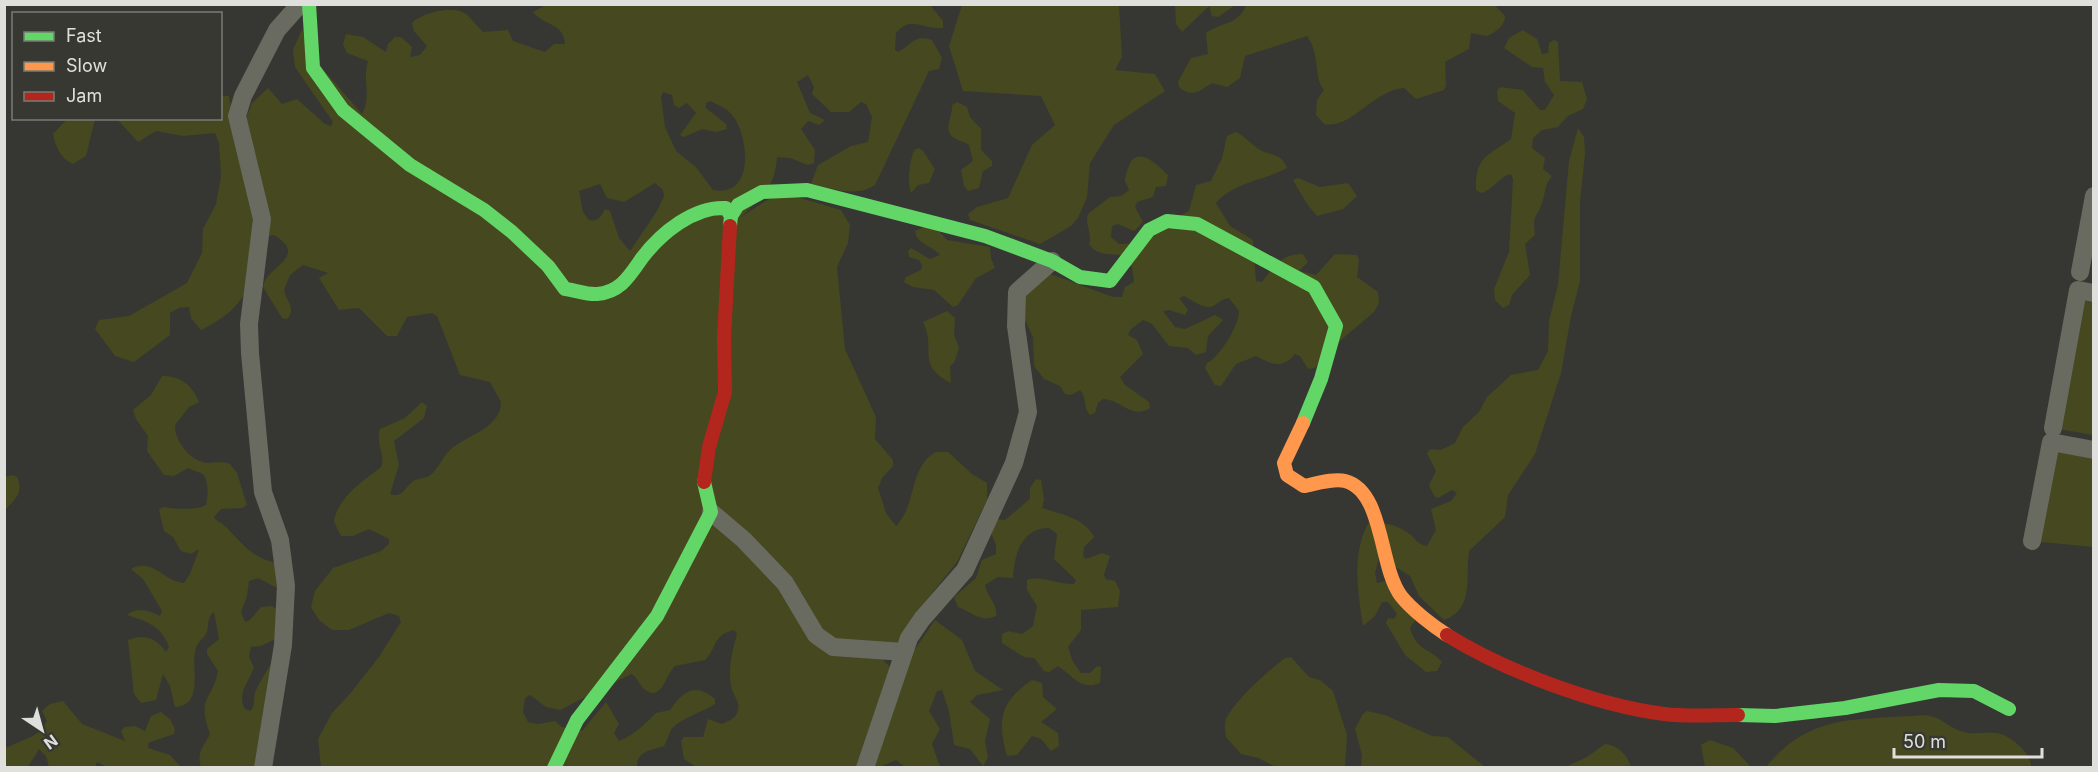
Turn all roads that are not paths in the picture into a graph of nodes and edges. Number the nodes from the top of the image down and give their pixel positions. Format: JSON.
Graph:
{"nodes":[{"id":1,"x":300,"y":4,"type":"edge"},
{"id":2,"x":309,"y":4,"type":"edge"},
{"id":3,"x":2094,"y":196,"type":"edge"},
{"id":4,"x":731,"y":216,"type":"junction"},
{"id":5,"x":1052,"y":261,"type":"junction"},
{"id":6,"x":2080,"y":272,"type":"dead end"},
{"id":7,"x":2094,"y":293,"type":"edge"},
{"id":8,"x":2053,"y":428,"type":"dead end"},
{"id":9,"x":2094,"y":450,"type":"edge"},
{"id":10,"x":711,"y":512,"type":"junction"},
{"id":11,"x":2032,"y":541,"type":"dead end"},
{"id":12,"x":904,"y":652,"type":"junction"},
{"id":13,"x":2009,"y":709,"type":"dead end"},
{"id":14,"x":263,"y":768,"type":"edge"},
{"id":15,"x":554,"y":768,"type":"edge"},
{"id":16,"x":865,"y":768,"type":"edge"}],
"edges":[{"from":1,"to":14,"type":"street"},
{"from":2,"to":4,"type":"street"},
{"from":3,"to":6,"type":"street"},
{"from":4,"to":5,"type":"street"},
{"from":4,"to":10,"type":"street"},
{"from":5,"to":12,"type":"street"},
{"from":5,"to":13,"type":"street"},
{"from":7,"to":8,"type":"street"},
{"from":9,"to":11,"type":"street"},
{"from":10,"to":12,"type":"street"},
{"from":10,"to":15,"type":"street"},
{"from":12,"to":16,"type":"street"}]}
